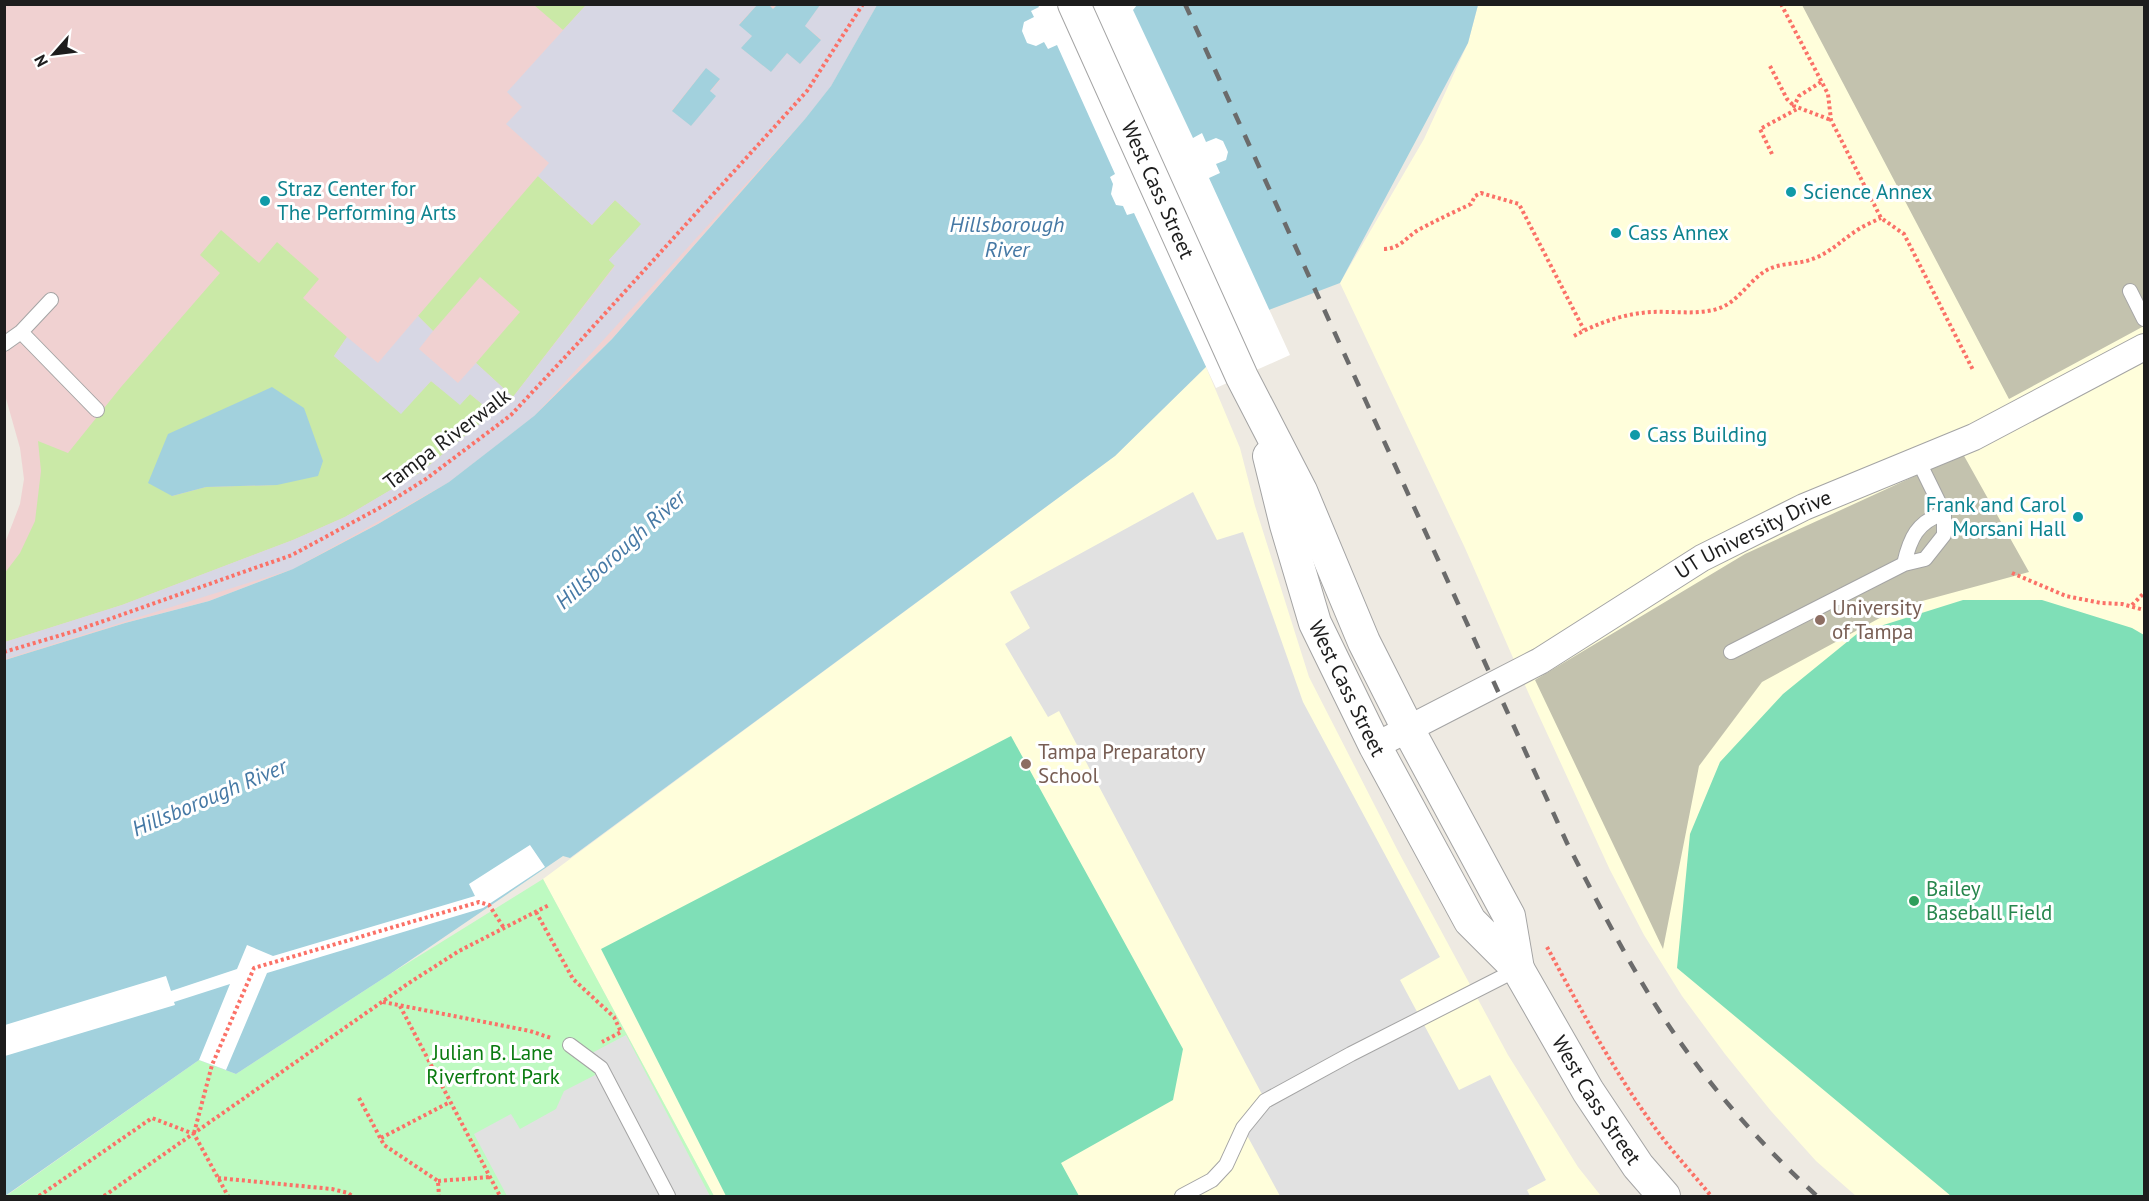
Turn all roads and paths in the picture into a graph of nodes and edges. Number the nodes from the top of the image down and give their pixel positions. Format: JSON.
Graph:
{"nodes":[{"id":1,"x":863,"y":4,"type":"edge"},
{"id":2,"x":1074,"y":4,"type":"edge"},
{"id":3,"x":1781,"y":4,"type":"edge"},
{"id":4,"x":1770,"y":66,"type":"dead end"},
{"id":5,"x":1821,"y":82,"type":"junction"},
{"id":6,"x":1794,"y":106,"type":"junction"},
{"id":7,"x":1800,"y":108,"type":"junction"},
{"id":8,"x":1831,"y":120,"type":"junction"},
{"id":9,"x":1772,"y":154,"type":"dead end"},
{"id":10,"x":1881,"y":218,"type":"junction"},
{"id":11,"x":1384,"y":249,"type":"dead end"},
{"id":12,"x":2130,"y":291,"type":"dead end"},
{"id":13,"x":51,"y":300,"type":"dead end"},
{"id":14,"x":2145,"y":319,"type":"edge"},
{"id":15,"x":1584,"y":330,"type":"junction"},
{"id":16,"x":21,"y":333,"type":"junction"},
{"id":17,"x":1574,"y":336,"type":"dead end"},
{"id":18,"x":4,"y":344,"type":"edge"},
{"id":19,"x":2145,"y":347,"type":"edge"},
{"id":20,"x":1973,"y":370,"type":"dead end"},
{"id":21,"x":1242,"y":377,"type":"junction"},
{"id":22,"x":97,"y":410,"type":"dead end"},
{"id":23,"x":1918,"y":460,"type":"junction"},
{"id":24,"x":1944,"y":513,"type":"junction"},
{"id":25,"x":1904,"y":564,"type":"junction"},
{"id":26,"x":2012,"y":573,"type":"dead end"},
{"id":27,"x":2145,"y":593,"type":"edge"},
{"id":28,"x":2131,"y":606,"type":"junction"},
{"id":29,"x":2145,"y":610,"type":"edge"},
{"id":30,"x":4,"y":652,"type":"edge"},
{"id":31,"x":1731,"y":652,"type":"dead end"},
{"id":32,"x":1408,"y":729,"type":"junction"},
{"id":33,"x":1375,"y":746,"type":"junction"},
{"id":34,"x":549,"y":905,"type":"dead end"},
{"id":35,"x":536,"y":912,"type":"junction"},
{"id":36,"x":504,"y":928,"type":"junction"},
{"id":37,"x":1518,"y":969,"type":"junction"},
{"id":38,"x":382,"y":1002,"type":"junction"},
{"id":39,"x":400,"y":1006,"type":"junction"},
{"id":40,"x":570,"y":1045,"type":"joint"},
{"id":41,"x":589,"y":1059,"type":"junction"},
{"id":42,"x":359,"y":1098,"type":"dead end"},
{"id":43,"x":450,"y":1102,"type":"junction"},
{"id":44,"x":194,"y":1134,"type":"junction"},
{"id":45,"x":381,"y":1138,"type":"junction"},
{"id":46,"x":490,"y":1177,"type":"junction"},
{"id":47,"x":218,"y":1178,"type":"junction"},
{"id":48,"x":438,"y":1181,"type":"junction"},
{"id":49,"x":39,"y":1197,"type":"edge"},
{"id":50,"x":105,"y":1197,"type":"edge"},
{"id":51,"x":228,"y":1197,"type":"edge"},
{"id":52,"x":352,"y":1197,"type":"edge"},
{"id":53,"x":439,"y":1197,"type":"edge"},
{"id":54,"x":500,"y":1197,"type":"edge"},
{"id":55,"x":668,"y":1197,"type":"edge"},
{"id":56,"x":1182,"y":1197,"type":"edge"},
{"id":57,"x":1664,"y":1197,"type":"edge"}],
"edges":[{"from":1,"to":30,"type":"path","name":"Tampa Riverwalk"},
{"from":2,"to":21,"type":"street","name":"West Cass Street"},
{"from":3,"to":5,"type":"path"},
{"from":4,"to":6,"type":"path"},
{"from":5,"to":6,"type":"path"},
{"from":5,"to":8,"type":"path"},
{"from":6,"to":7,"type":"path"},
{"from":7,"to":8,"type":"path"},
{"from":7,"to":9,"type":"path"},
{"from":8,"to":10,"type":"path"},
{"from":10,"to":15,"type":"path"},
{"from":10,"to":20,"type":"path"},
{"from":11,"to":15,"type":"path"},
{"from":12,"to":14,"type":"lane"},
{"from":13,"to":16,"type":"lane"},
{"from":15,"to":17,"type":"path"},
{"from":16,"to":18,"type":"lane"},
{"from":16,"to":22,"type":"lane"},
{"from":19,"to":23,"type":"street","name":"UT University Drive"},
{"from":21,"to":32,"type":"street","name":"West Cass Street"},
{"from":21,"to":33,"type":"street","name":"West Cass Street"},
{"from":23,"to":24,"type":"lane"},
{"from":23,"to":32,"type":"street","name":"UT University Drive"},
{"from":24,"to":25,"type":"lane"},
{"from":24,"to":25,"type":"lane"},
{"from":25,"to":31,"type":"lane"},
{"from":26,"to":28,"type":"path"},
{"from":27,"to":28,"type":"path"},
{"from":28,"to":29,"type":"path"},
{"from":32,"to":33,"type":"street","name":"UT University Drive"},
{"from":32,"to":37,"type":"street","name":"West Cass Street"},
{"from":33,"to":37,"type":"street","name":"West Cass Street"},
{"from":34,"to":35,"type":"path"},
{"from":35,"to":36,"type":"path"},
{"from":35,"to":41,"type":"path"},
{"from":36,"to":38,"type":"path"},
{"from":36,"to":44,"type":"path"},
{"from":37,"to":56,"type":"lane"},
{"from":37,"to":57,"type":"street","name":"West Cass Street"},
{"from":38,"to":39,"type":"path"},
{"from":38,"to":44,"type":"path"},
{"from":39,"to":40,"type":"path"},
{"from":39,"to":43,"type":"path"},
{"from":40,"to":41,"type":"lane"},
{"from":41,"to":55,"type":"lane"},
{"from":42,"to":45,"type":"path"},
{"from":43,"to":45,"type":"path"},
{"from":43,"to":46,"type":"path"},
{"from":44,"to":47,"type":"path"},
{"from":44,"to":49,"type":"path"},
{"from":44,"to":50,"type":"path"},
{"from":45,"to":48,"type":"path"},
{"from":46,"to":48,"type":"path"},
{"from":46,"to":54,"type":"path"},
{"from":47,"to":51,"type":"path"},
{"from":47,"to":52,"type":"path"},
{"from":48,"to":53,"type":"path"}]}
